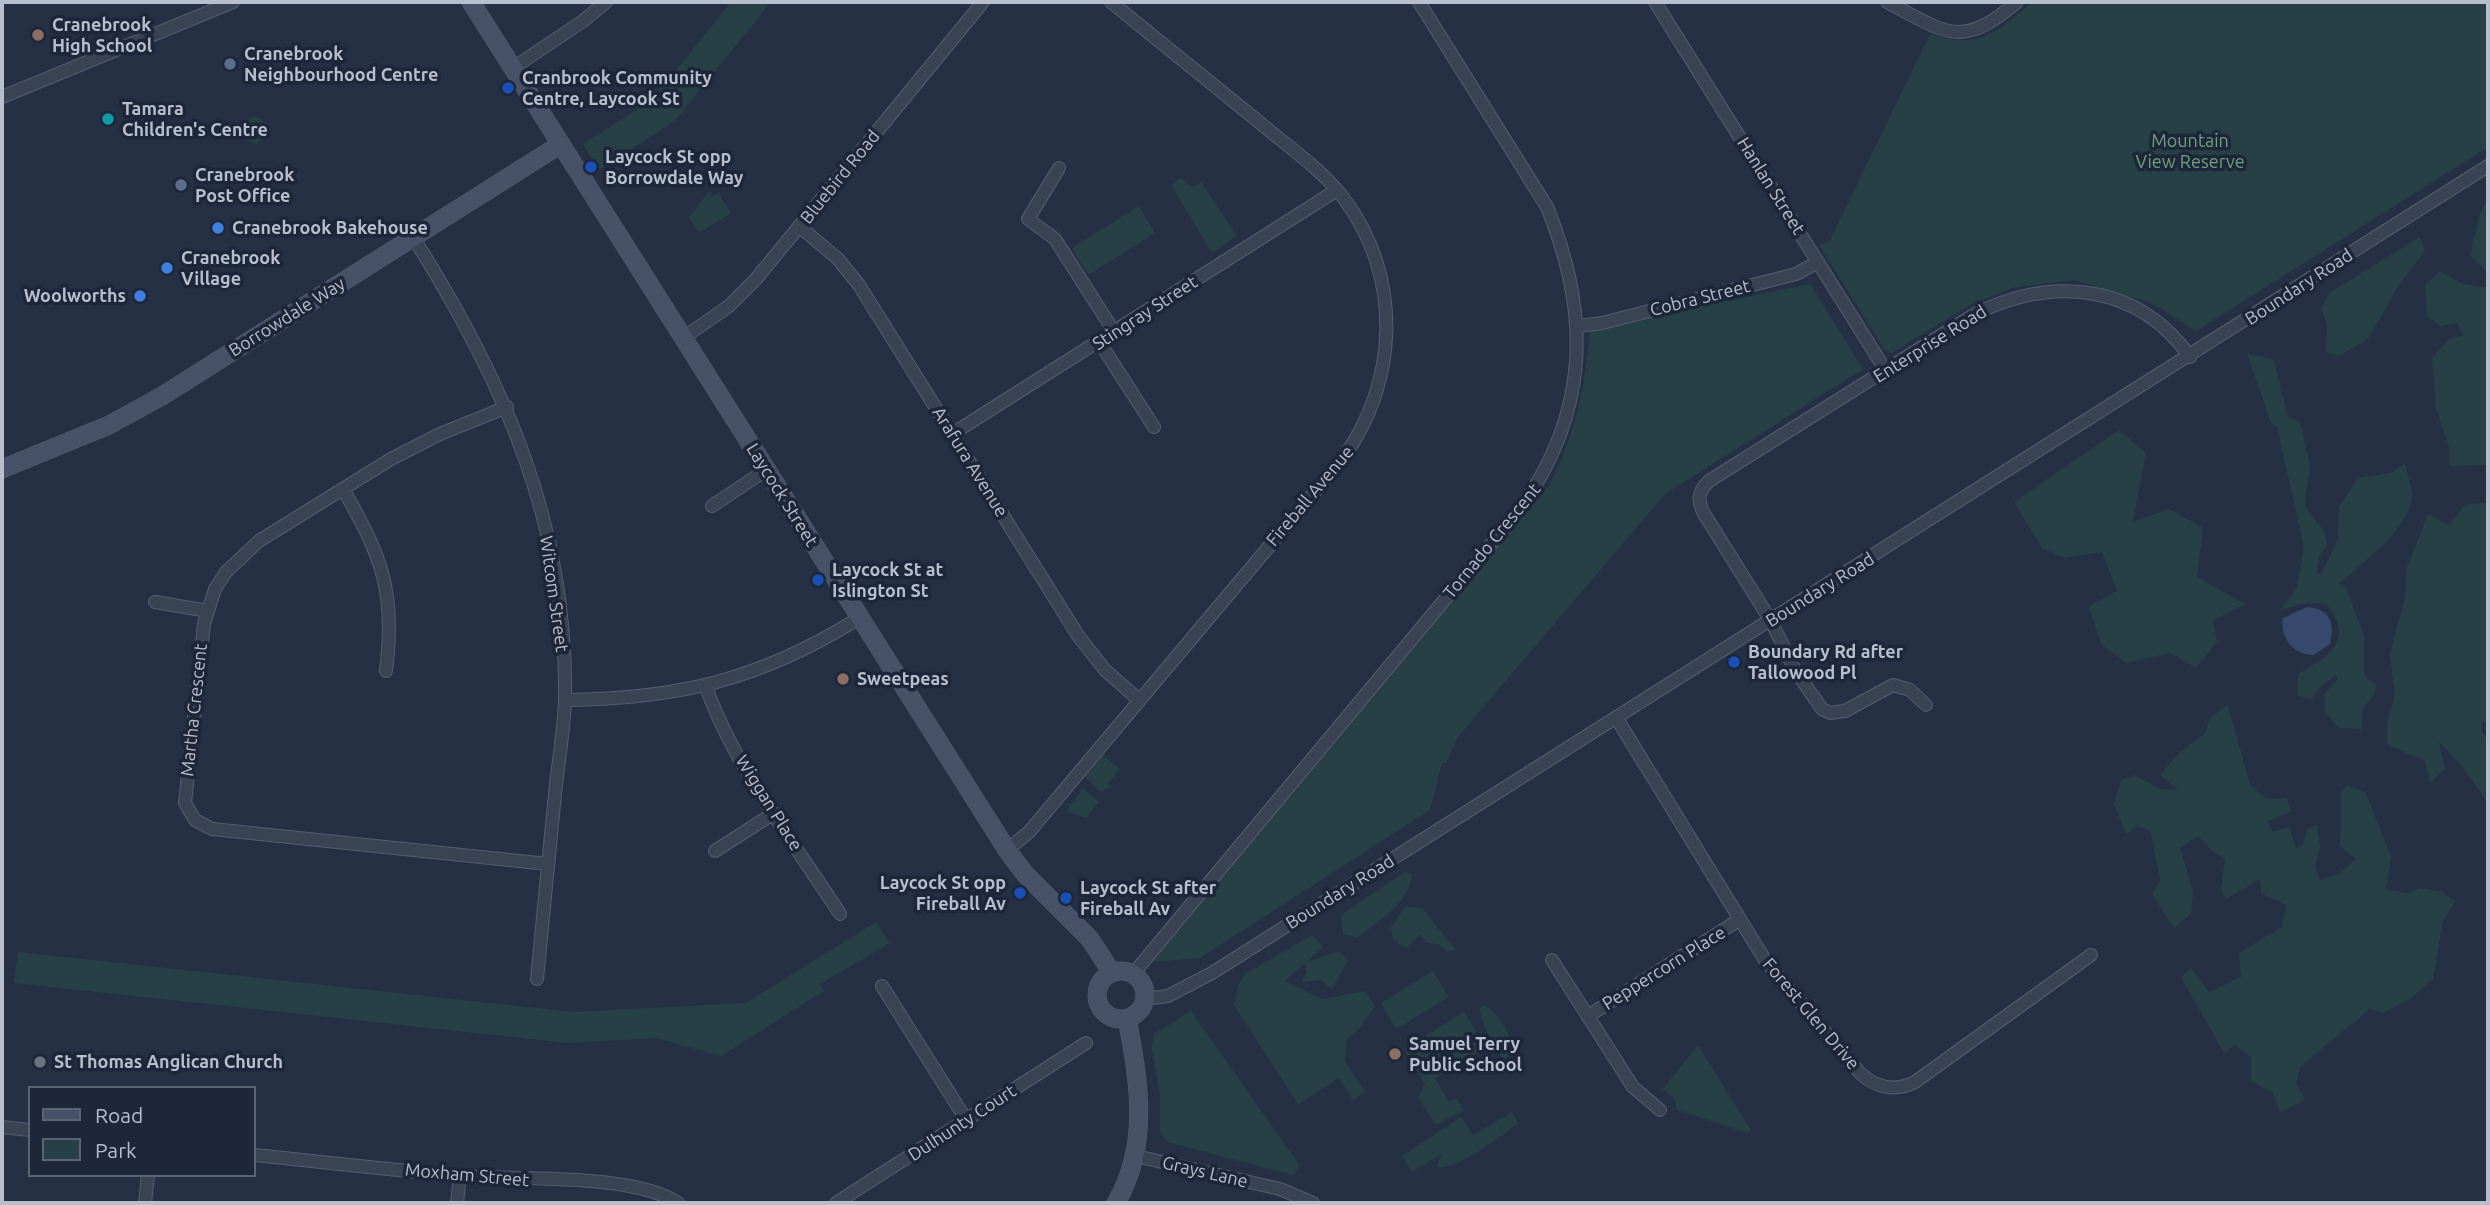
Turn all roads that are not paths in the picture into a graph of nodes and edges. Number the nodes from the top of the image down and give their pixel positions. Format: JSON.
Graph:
{"nodes":[{"id":1,"x":233,"y":2,"type":"edge"},
{"id":2,"x":471,"y":2,"type":"edge"},
{"id":3,"x":606,"y":2,"type":"edge"},
{"id":4,"x":983,"y":2,"type":"edge"},
{"id":5,"x":1111,"y":2,"type":"edge"},
{"id":6,"x":1419,"y":2,"type":"edge"},
{"id":7,"x":1655,"y":2,"type":"edge"},
{"id":8,"x":1887,"y":2,"type":"edge"},
{"id":9,"x":2017,"y":2,"type":"edge"},
{"id":10,"x":513,"y":68,"type":"junction"},
{"id":11,"x":2,"y":97,"type":"edge"},
{"id":12,"x":561,"y":145,"type":"junction"},
{"id":13,"x":2488,"y":166,"type":"edge"},
{"id":14,"x":1059,"y":168,"type":"dead end"},
{"id":15,"x":1337,"y":190,"type":"junction"},
{"id":16,"x":799,"y":226,"type":"junction"},
{"id":17,"x":413,"y":237,"type":"junction"},
{"id":18,"x":1818,"y":262,"type":"junction"},
{"id":19,"x":1579,"y":326,"type":"junction"},
{"id":20,"x":1115,"y":333,"type":"junction"},
{"id":21,"x":683,"y":338,"type":"junction"},
{"id":22,"x":1100,"y":343,"type":"junction"},
{"id":23,"x":2190,"y":357,"type":"junction"},
{"id":24,"x":1886,"y":371,"type":"junction"},
{"id":25,"x":507,"y":407,"type":"junction"},
{"id":26,"x":1154,"y":427,"type":"dead end"},
{"id":27,"x":952,"y":434,"type":"junction"},
{"id":28,"x":2,"y":469,"type":"edge"},
{"id":29,"x":766,"y":470,"type":"junction"},
{"id":30,"x":343,"y":489,"type":"junction"},
{"id":31,"x":712,"y":506,"type":"dead end"},
{"id":32,"x":155,"y":602,"type":"dead end"},
{"id":33,"x":208,"y":611,"type":"junction"},
{"id":34,"x":859,"y":618,"type":"junction"},
{"id":35,"x":1771,"y":621,"type":"junction"},
{"id":36,"x":386,"y":671,"type":"dead end"},
{"id":37,"x":706,"y":687,"type":"junction"},
{"id":38,"x":565,"y":700,"type":"junction"},
{"id":39,"x":1139,"y":700,"type":"junction"},
{"id":40,"x":1926,"y":705,"type":"dead end"},
{"id":41,"x":1617,"y":719,"type":"junction"},
{"id":42,"x":775,"y":813,"type":"junction"},
{"id":43,"x":1007,"y":850,"type":"junction"},
{"id":44,"x":715,"y":851,"type":"dead end"},
{"id":45,"x":548,"y":864,"type":"junction"},
{"id":46,"x":839,"y":914,"type":"dead end"},
{"id":47,"x":1739,"y":920,"type":"junction"},
{"id":48,"x":2091,"y":955,"type":"dead end"},
{"id":49,"x":1552,"y":960,"type":"dead end"},
{"id":50,"x":1112,"y":973,"type":"junction"},
{"id":51,"x":1133,"y":974,"type":"junction"},
{"id":52,"x":537,"y":979,"type":"dead end"},
{"id":53,"x":882,"y":986,"type":"dead end"},
{"id":54,"x":1145,"y":999,"type":"junction"},
{"id":55,"x":1588,"y":1016,"type":"junction"},
{"id":56,"x":1127,"y":1018,"type":"junction"},
{"id":57,"x":1086,"y":1043,"type":"dead end"},
{"id":58,"x":1660,"y":1110,"type":"dead end"},
{"id":59,"x":967,"y":1121,"type":"junction"},
{"id":60,"x":2,"y":1126,"type":"edge"},
{"id":61,"x":28,"y":1130,"type":"edge"},
{"id":62,"x":256,"y":1155,"type":"edge"},
{"id":63,"x":1136,"y":1156,"type":"junction"},
{"id":64,"x":460,"y":1175,"type":"junction"},
{"id":65,"x":148,"y":1177,"type":"edge"},
{"id":66,"x":145,"y":1203,"type":"edge"},
{"id":67,"x":457,"y":1203,"type":"edge"},
{"id":68,"x":678,"y":1203,"type":"edge"},
{"id":69,"x":836,"y":1203,"type":"edge"},
{"id":70,"x":1116,"y":1203,"type":"edge"},
{"id":71,"x":1313,"y":1203,"type":"edge"}],
"edges":[{"from":1,"to":11,"type":"street"},
{"from":2,"to":10,"type":"street","name":"Laycock Street"},
{"from":3,"to":10,"type":"street"},
{"from":4,"to":16,"type":"street","name":"Bluebird Road"},
{"from":5,"to":15,"type":"street","name":"Fireball Avenue"},
{"from":6,"to":19,"type":"street","name":"Tornado Crescent"},
{"from":7,"to":18,"type":"street","name":"Hanlan Street"},
{"from":8,"to":9,"type":"street"},
{"from":10,"to":12,"type":"street","name":"Laycock Street"},
{"from":12,"to":17,"type":"street","name":"Borrowdale Way"},
{"from":12,"to":21,"type":"street","name":"Laycock Street"},
{"from":13,"to":23,"type":"street","name":"Boundary Road"},
{"from":14,"to":20,"type":"street"},
{"from":15,"to":20,"type":"street","name":"Stingray Street"},
{"from":15,"to":39,"type":"street","name":"Fireball Avenue"},
{"from":16,"to":21,"type":"street","name":"Bluebird Road"},
{"from":16,"to":27,"type":"street","name":"Arafura Avenue"},
{"from":17,"to":25,"type":"street","name":"Witcom Street"},
{"from":17,"to":28,"type":"street","name":"Borrowdale Way"},
{"from":18,"to":19,"type":"street","name":"Cobra Street"},
{"from":18,"to":24,"type":"street","name":"Hanlan Street"},
{"from":19,"to":51,"type":"street","name":"Tornado Crescent"},
{"from":20,"to":22,"type":"street","name":"Stingray Street"},
{"from":21,"to":29,"type":"street","name":"Laycock Street"},
{"from":22,"to":26,"type":"street"},
{"from":22,"to":27,"type":"street","name":"Stingray Street"},
{"from":23,"to":24,"type":"street","name":"Enterprise Road"},
{"from":23,"to":35,"type":"street","name":"Boundary Road"},
{"from":24,"to":35,"type":"street","name":"Enterprise Road"},
{"from":25,"to":30,"type":"street","name":"Martha Crescent"},
{"from":25,"to":38,"type":"street","name":"Witcom Street"},
{"from":27,"to":39,"type":"street","name":"Arafura Avenue"},
{"from":29,"to":31,"type":"street"},
{"from":29,"to":34,"type":"street","name":"Laycock Street"},
{"from":30,"to":33,"type":"street","name":"Martha Crescent"},
{"from":30,"to":36,"type":"street"},
{"from":32,"to":33,"type":"street"},
{"from":33,"to":45,"type":"street","name":"Martha Crescent"},
{"from":34,"to":37,"type":"street"},
{"from":34,"to":43,"type":"street","name":"Laycock Street"},
{"from":35,"to":40,"type":"street"},
{"from":35,"to":41,"type":"street","name":"Boundary Road"},
{"from":37,"to":38,"type":"street"},
{"from":37,"to":42,"type":"street","name":"Wiggan Place"},
{"from":38,"to":45,"type":"street","name":"Witcom Street"},
{"from":39,"to":43,"type":"street","name":"Fireball Avenue"},
{"from":41,"to":47,"type":"street","name":"Forest Glen Drive"},
{"from":41,"to":54,"type":"street","name":"Boundary Road"},
{"from":42,"to":44,"type":"street"},
{"from":42,"to":46,"type":"street","name":"Wiggan Place"},
{"from":43,"to":50,"type":"street","name":"Laycock Street"},
{"from":45,"to":52,"type":"street","name":"Witcom Street"},
{"from":47,"to":48,"type":"street","name":"Forest Glen Drive"},
{"from":47,"to":55,"type":"street","name":"Peppercorn Place"},
{"from":49,"to":55,"type":"street","name":"Peppercorn Place"},
{"from":50,"to":51,"type":"street"},
{"from":50,"to":56,"type":"street"},
{"from":51,"to":54,"type":"street"},
{"from":53,"to":59,"type":"street"},
{"from":54,"to":56,"type":"street"},
{"from":55,"to":58,"type":"street","name":"Peppercorn Place"},
{"from":56,"to":63,"type":"street"},
{"from":57,"to":59,"type":"street","name":"Dulhunty Court"},
{"from":59,"to":69,"type":"street","name":"Dulhunty Court"},
{"from":60,"to":61,"type":"street"},
{"from":62,"to":64,"type":"street","name":"Moxham Street"},
{"from":63,"to":70,"type":"street"},
{"from":63,"to":71,"type":"street","name":"Grays Lane"},
{"from":64,"to":67,"type":"street"},
{"from":64,"to":68,"type":"street","name":"Moxham Street"},
{"from":65,"to":66,"type":"street"}]}
